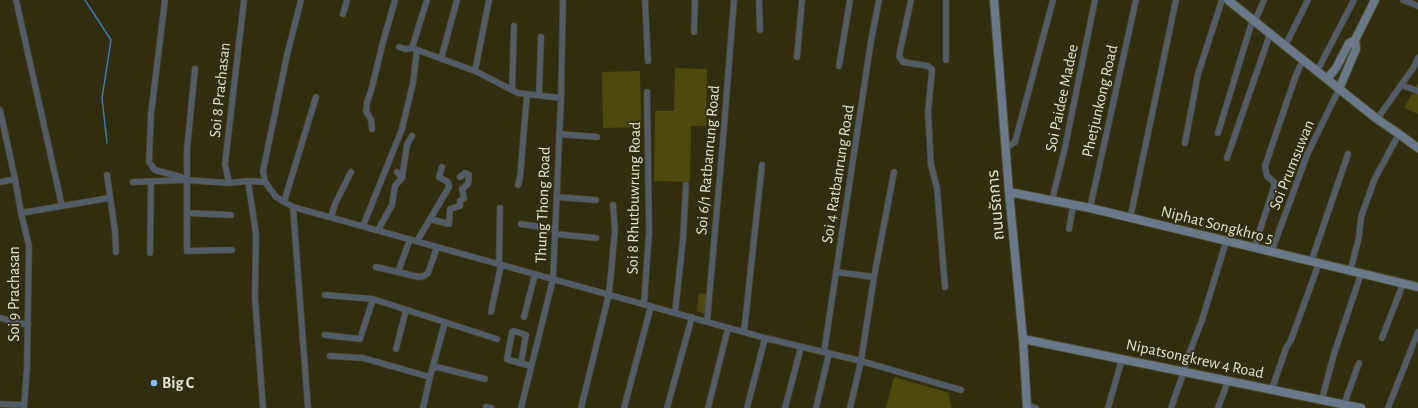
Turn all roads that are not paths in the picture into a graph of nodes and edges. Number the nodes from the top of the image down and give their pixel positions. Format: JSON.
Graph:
{"nodes":[{"id":1,"x":16,"y":0,"type":"edge"},
{"id":2,"x":165,"y":0,"type":"edge"},
{"id":3,"x":244,"y":0,"type":"edge"},
{"id":4,"x":301,"y":0,"type":"edge"},
{"id":5,"x":347,"y":0,"type":"edge"},
{"id":6,"x":395,"y":0,"type":"edge"},
{"id":7,"x":427,"y":0,"type":"edge"},
{"id":8,"x":457,"y":0,"type":"edge"},
{"id":9,"x":489,"y":0,"type":"edge"},
{"id":10,"x":563,"y":0,"type":"edge"},
{"id":11,"x":645,"y":0,"type":"edge"},
{"id":12,"x":695,"y":0,"type":"edge"},
{"id":13,"x":734,"y":0,"type":"edge"},
{"id":14,"x":759,"y":0,"type":"edge"},
{"id":15,"x":802,"y":0,"type":"edge"},
{"id":16,"x":850,"y":0,"type":"edge"},
{"id":17,"x":879,"y":0,"type":"edge"},
{"id":18,"x":911,"y":0,"type":"edge"},
{"id":19,"x":946,"y":0,"type":"edge"},
{"id":20,"x":994,"y":0,"type":"edge"},
{"id":21,"x":1053,"y":0,"type":"edge"},
{"id":22,"x":1095,"y":0,"type":"edge"},
{"id":23,"x":1136,"y":0,"type":"edge"},
{"id":24,"x":1176,"y":0,"type":"edge"},
{"id":25,"x":1222,"y":0,"type":"edge"},
{"id":26,"x":1228,"y":0,"type":"edge"},
{"id":27,"x":1264,"y":0,"type":"edge"},
{"id":28,"x":1308,"y":0,"type":"edge"},
{"id":29,"x":1354,"y":0,"type":"edge"},
{"id":30,"x":1375,"y":0,"type":"edge"},
{"id":31,"x":1403,"y":0,"type":"edge"},
{"id":32,"x":1418,"y":6,"type":"edge"},
{"id":33,"x":344,"y":14,"type":"dead end"},
{"id":34,"x":1255,"y":21,"type":"junction"},
{"id":35,"x":514,"y":26,"type":"dead end"},
{"id":36,"x":760,"y":30,"type":"dead end"},
{"id":37,"x":694,"y":32,"type":"dead end"},
{"id":38,"x":1270,"y":34,"type":"junction"},
{"id":39,"x":541,"y":36,"type":"dead end"},
{"id":40,"x":1355,"y":40,"type":"junction"},
{"id":41,"x":1285,"y":46,"type":"junction"},
{"id":42,"x":399,"y":47,"type":"dead end"},
{"id":43,"x":415,"y":49,"type":"junction"},
{"id":44,"x":797,"y":57,"type":"dead end"},
{"id":45,"x":1418,"y":58,"type":"edge"},
{"id":46,"x":441,"y":59,"type":"junction"},
{"id":47,"x":946,"y":60,"type":"dead end"},
{"id":48,"x":1303,"y":60,"type":"junction"},
{"id":49,"x":648,"y":61,"type":"dead end"},
{"id":50,"x":839,"y":66,"type":"dead end"},
{"id":51,"x":195,"y":69,"type":"dead end"},
{"id":52,"x":475,"y":71,"type":"junction"},
{"id":53,"x":1317,"y":71,"type":"junction"},
{"id":54,"x":1327,"y":79,"type":"junction"},
{"id":55,"x":1401,"y":85,"type":"junction"},
{"id":56,"x":1339,"y":89,"type":"junction"},
{"id":57,"x":512,"y":90,"type":"junction"},
{"id":58,"x":1418,"y":91,"type":"edge"},
{"id":59,"x":648,"y":92,"type":"dead end"},
{"id":60,"x":527,"y":94,"type":"junction"},
{"id":61,"x":539,"y":95,"type":"junction"},
{"id":62,"x":316,"y":97,"type":"dead end"},
{"id":63,"x":561,"y":98,"type":"junction"},
{"id":64,"x":0,"y":110,"type":"edge"},
{"id":65,"x":1377,"y":120,"type":"junction"},
{"id":66,"x":372,"y":129,"type":"dead end"},
{"id":67,"x":559,"y":134,"type":"junction"},
{"id":68,"x":1218,"y":134,"type":"dead end"},
{"id":69,"x":1399,"y":134,"type":"junction"},
{"id":70,"x":412,"y":136,"type":"dead end"},
{"id":71,"x":598,"y":136,"type":"dead end"},
{"id":72,"x":1185,"y":143,"type":"dead end"},
{"id":73,"x":1006,"y":148,"type":"junction"},
{"id":74,"x":1418,"y":148,"type":"edge"},
{"id":75,"x":1348,"y":154,"type":"dead end"},
{"id":76,"x":1228,"y":158,"type":"dead end"},
{"id":77,"x":762,"y":165,"type":"dead end"},
{"id":78,"x":442,"y":167,"type":"dead end"},
{"id":79,"x":351,"y":172,"type":"dead end"},
{"id":80,"x":397,"y":172,"type":"dead end"},
{"id":81,"x":894,"y":172,"type":"dead end"},
{"id":82,"x":107,"y":175,"type":"dead end"},
{"id":83,"x":460,"y":177,"type":"dead end"},
{"id":84,"x":402,"y":178,"type":"junction"},
{"id":85,"x":15,"y":179,"type":"junction"},
{"id":86,"x":186,"y":180,"type":"junction"},
{"id":87,"x":248,"y":181,"type":"junction"},
{"id":88,"x":0,"y":182,"type":"edge"},
{"id":89,"x":133,"y":182,"type":"dead end"},
{"id":90,"x":151,"y":182,"type":"junction"},
{"id":91,"x":265,"y":182,"type":"junction"},
{"id":92,"x":229,"y":183,"type":"junction"},
{"id":93,"x":518,"y":185,"type":"dead end"},
{"id":94,"x":686,"y":185,"type":"dead end"},
{"id":95,"x":1009,"y":192,"type":"junction"},
{"id":96,"x":557,"y":197,"type":"junction"},
{"id":97,"x":109,"y":198,"type":"junction"},
{"id":98,"x":596,"y":200,"type":"dead end"},
{"id":99,"x":1052,"y":200,"type":"junction"},
{"id":100,"x":284,"y":202,"type":"junction"},
{"id":101,"x":612,"y":205,"type":"dead end"},
{"id":102,"x":62,"y":206,"type":"junction"},
{"id":103,"x":1073,"y":206,"type":"junction"},
{"id":104,"x":293,"y":207,"type":"junction"},
{"id":105,"x":500,"y":208,"type":"dead end"},
{"id":106,"x":1090,"y":208,"type":"junction"},
{"id":107,"x":21,"y":213,"type":"junction"},
{"id":108,"x":187,"y":213,"type":"junction"},
{"id":109,"x":231,"y":215,"type":"dead end"},
{"id":110,"x":331,"y":218,"type":"junction"},
{"id":111,"x":1130,"y":218,"type":"junction"},
{"id":112,"x":430,"y":219,"type":"junction"},
{"id":113,"x":521,"y":224,"type":"dead end"},
{"id":114,"x":363,"y":226,"type":"junction"},
{"id":115,"x":378,"y":230,"type":"junction"},
{"id":116,"x":1069,"y":230,"type":"dead end"},
{"id":117,"x":555,"y":232,"type":"junction"},
{"id":118,"x":596,"y":238,"type":"dead end"},
{"id":119,"x":410,"y":239,"type":"junction"},
{"id":120,"x":417,"y":241,"type":"junction"},
{"id":121,"x":1226,"y":242,"type":"junction"},
{"id":122,"x":437,"y":247,"type":"junction"},
{"id":123,"x":1254,"y":248,"type":"junction"},
{"id":124,"x":232,"y":250,"type":"dead end"},
{"id":125,"x":116,"y":252,"type":"dead end"},
{"id":126,"x":150,"y":253,"type":"dead end"},
{"id":127,"x":1271,"y":253,"type":"junction"},
{"id":128,"x":1311,"y":262,"type":"junction"},
{"id":129,"x":1319,"y":263,"type":"junction"},
{"id":130,"x":500,"y":265,"type":"junction"},
{"id":131,"x":376,"y":267,"type":"dead end"},
{"id":132,"x":398,"y":272,"type":"junction"},
{"id":133,"x":836,"y":272,"type":"junction"},
{"id":134,"x":1350,"y":272,"type":"junction"},
{"id":135,"x":535,"y":274,"type":"junction"},
{"id":136,"x":1361,"y":274,"type":"junction"},
{"id":137,"x":874,"y":276,"type":"junction"},
{"id":138,"x":553,"y":279,"type":"junction"},
{"id":139,"x":1403,"y":284,"type":"junction"},
{"id":140,"x":945,"y":287,"type":"dead end"},
{"id":141,"x":1418,"y":288,"type":"edge"},
{"id":142,"x":609,"y":294,"type":"junction"},
{"id":143,"x":325,"y":295,"type":"dead end"},
{"id":144,"x":373,"y":299,"type":"junction"},
{"id":145,"x":644,"y":304,"type":"junction"},
{"id":146,"x":651,"y":306,"type":"junction"},
{"id":147,"x":406,"y":310,"type":"junction"},
{"id":148,"x":491,"y":312,"type":"dead end"},
{"id":149,"x":675,"y":313,"type":"junction"},
{"id":150,"x":524,"y":316,"type":"dead end"},
{"id":151,"x":692,"y":317,"type":"junction"},
{"id":152,"x":0,"y":318,"type":"edge"},
{"id":153,"x":445,"y":322,"type":"junction"},
{"id":154,"x":707,"y":322,"type":"junction"},
{"id":155,"x":28,"y":325,"type":"junction"},
{"id":156,"x":728,"y":328,"type":"junction"},
{"id":157,"x":744,"y":332,"type":"junction"},
{"id":158,"x":1418,"y":332,"type":"edge"},
{"id":159,"x":326,"y":335,"type":"dead end"},
{"id":160,"x":765,"y":338,"type":"junction"},
{"id":161,"x":1382,"y":338,"type":"dead end"},
{"id":162,"x":497,"y":339,"type":"dead end"},
{"id":163,"x":1023,"y":339,"type":"junction"},
{"id":164,"x":801,"y":347,"type":"junction"},
{"id":165,"x":396,"y":349,"type":"dead end"},
{"id":166,"x":827,"y":353,"type":"junction"},
{"id":167,"x":330,"y":356,"type":"dead end"},
{"id":168,"x":1122,"y":359,"type":"junction"},
{"id":169,"x":861,"y":360,"type":"junction"},
{"id":170,"x":521,"y":363,"type":"junction"},
{"id":171,"x":1359,"y":364,"type":"dead end"},
{"id":172,"x":433,"y":366,"type":"junction"},
{"id":173,"x":532,"y":366,"type":"junction"},
{"id":174,"x":1184,"y":371,"type":"junction"},
{"id":175,"x":430,"y":377,"type":"junction"},
{"id":176,"x":485,"y":379,"type":"dead end"},
{"id":177,"x":1228,"y":381,"type":"junction"},
{"id":178,"x":1272,"y":389,"type":"junction"},
{"id":179,"x":961,"y":390,"type":"dead end"},
{"id":180,"x":1322,"y":399,"type":"junction"},
{"id":181,"x":0,"y":404,"type":"edge"},
{"id":182,"x":1344,"y":404,"type":"junction"},
{"id":183,"x":24,"y":407,"type":"edge"},
{"id":184,"x":1027,"y":407,"type":"edge"},
{"id":185,"x":263,"y":408,"type":"edge"},
{"id":186,"x":308,"y":408,"type":"edge"},
{"id":187,"x":423,"y":408,"type":"edge"},
{"id":188,"x":520,"y":408,"type":"edge"},
{"id":189,"x":581,"y":408,"type":"edge"},
{"id":190,"x":624,"y":408,"type":"edge"},
{"id":191,"x":667,"y":408,"type":"edge"},
{"id":192,"x":708,"y":408,"type":"edge"},
{"id":193,"x":747,"y":408,"type":"edge"},
{"id":194,"x":785,"y":408,"type":"edge"},
{"id":195,"x":816,"y":408,"type":"edge"},
{"id":196,"x":850,"y":408,"type":"edge"},
{"id":197,"x":1036,"y":408,"type":"edge"},
{"id":198,"x":1108,"y":408,"type":"edge"},
{"id":199,"x":1171,"y":408,"type":"edge"},
{"id":200,"x":1218,"y":408,"type":"edge"},
{"id":201,"x":1361,"y":408,"type":"edge"},
{"id":202,"x":1388,"y":408,"type":"edge"}],
"edges":[{"from":1,"to":102,"type":"street"},
{"from":2,"to":86,"type":"street"},
{"from":3,"to":92,"type":"street","name":"Soi 8 Prachasan"},
{"from":4,"to":91,"type":"street"},
{"from":5,"to":33,"type":"street"},
{"from":6,"to":66,"type":"street"},
{"from":7,"to":43,"type":"street"},
{"from":8,"to":46,"type":"street"},
{"from":9,"to":52,"type":"street"},
{"from":10,"to":63,"type":"street","name":"Thung Thong Road"},
{"from":11,"to":49,"type":"street"},
{"from":12,"to":37,"type":"street"},
{"from":13,"to":154,"type":"street","name":"Soi 6/1 Ratbanrung Road"},
{"from":14,"to":36,"type":"street"},
{"from":15,"to":44,"type":"street"},
{"from":16,"to":50,"type":"street"},
{"from":17,"to":133,"type":"street","name":"Soi 4 Ratbanrung Road"},
{"from":18,"to":140,"type":"street"},
{"from":19,"to":47,"type":"street"},
{"from":20,"to":73,"type":"street","name":"ถนนรัถการ"},
{"from":21,"to":73,"type":"street"},
{"from":22,"to":99,"type":"street","name":"Soi Paidee Madee"},
{"from":23,"to":106,"type":"street","name":"Phetjunkong Road"},
{"from":24,"to":111,"type":"street"},
{"from":25,"to":72,"type":"street"},
{"from":26,"to":34,"type":"street"},
{"from":27,"to":34,"type":"street"},
{"from":28,"to":41,"type":"street"},
{"from":29,"to":53,"type":"street"},
{"from":30,"to":40,"type":"street"},
{"from":31,"to":32,"type":"street"},
{"from":34,"to":38,"type":"street"},
{"from":34,"to":68,"type":"street"},
{"from":35,"to":57,"type":"street"},
{"from":38,"to":41,"type":"street"},
{"from":38,"to":76,"type":"street"},
{"from":39,"to":61,"type":"street"},
{"from":40,"to":54,"type":"street"},
{"from":40,"to":56,"type":"street"},
{"from":41,"to":48,"type":"street"},
{"from":42,"to":43,"type":"street"},
{"from":43,"to":46,"type":"street"},
{"from":43,"to":114,"type":"street"},
{"from":45,"to":55,"type":"street"},
{"from":46,"to":52,"type":"street"},
{"from":48,"to":53,"type":"street"},
{"from":48,"to":123,"type":"street"},
{"from":51,"to":86,"type":"street"},
{"from":52,"to":57,"type":"street"},
{"from":53,"to":54,"type":"street"},
{"from":54,"to":56,"type":"street"},
{"from":55,"to":58,"type":"street"},
{"from":55,"to":65,"type":"street"},
{"from":56,"to":65,"type":"street"},
{"from":56,"to":127,"type":"street","name":"Soi Prumsuwan"},
{"from":57,"to":60,"type":"street"},
{"from":59,"to":145,"type":"street","name":"Soi 8 Rhutbuwrung Road"},
{"from":60,"to":61,"type":"street"},
{"from":60,"to":93,"type":"street"},
{"from":61,"to":63,"type":"street"},
{"from":62,"to":100,"type":"street"},
{"from":63,"to":67,"type":"street","name":"Thung Thong Road"},
{"from":64,"to":85,"type":"street","name":"Soi 9 Prachasan"},
{"from":65,"to":69,"type":"street"},
{"from":67,"to":71,"type":"street"},
{"from":67,"to":96,"type":"street","name":"Thung Thong Road"},
{"from":69,"to":74,"type":"street"},
{"from":69,"to":134,"type":"street"},
{"from":70,"to":84,"type":"street"},
{"from":73,"to":95,"type":"street","name":"ถนนรัถการ"},
{"from":75,"to":128,"type":"street"},
{"from":77,"to":157,"type":"street"},
{"from":78,"to":112,"type":"street"},
{"from":79,"to":110,"type":"street"},
{"from":80,"to":84,"type":"street"},
{"from":81,"to":137,"type":"street"},
{"from":82,"to":97,"type":"street"},
{"from":83,"to":112,"type":"street"},
{"from":84,"to":115,"type":"street"},
{"from":85,"to":88,"type":"street"},
{"from":85,"to":107,"type":"street","name":"Soi 9 Prachasan"},
{"from":86,"to":90,"type":"street"},
{"from":86,"to":92,"type":"street"},
{"from":86,"to":108,"type":"street"},
{"from":87,"to":91,"type":"street"},
{"from":87,"to":92,"type":"street"},
{"from":87,"to":185,"type":"street"},
{"from":89,"to":90,"type":"street"},
{"from":90,"to":126,"type":"street"},
{"from":91,"to":100,"type":"street"},
{"from":94,"to":149,"type":"street"},
{"from":95,"to":99,"type":"street","name":"Niphat Songkhro 5"},
{"from":95,"to":163,"type":"street","name":"ถนนรัถการ"},
{"from":96,"to":98,"type":"street"},
{"from":96,"to":117,"type":"street","name":"Thung Thong Road"},
{"from":97,"to":102,"type":"street"},
{"from":97,"to":125,"type":"street"},
{"from":99,"to":103,"type":"street","name":"Niphat Songkhro 5"},
{"from":100,"to":104,"type":"street"},
{"from":101,"to":142,"type":"street"},
{"from":102,"to":107,"type":"street"},
{"from":103,"to":106,"type":"street","name":"Niphat Songkhro 5"},
{"from":103,"to":116,"type":"street"},
{"from":104,"to":110,"type":"street"},
{"from":104,"to":186,"type":"street"},
{"from":105,"to":130,"type":"street"},
{"from":106,"to":111,"type":"street","name":"Niphat Songkhro 5"},
{"from":107,"to":155,"type":"street","name":"Soi 9 Prachasan"},
{"from":108,"to":109,"type":"street"},
{"from":108,"to":124,"type":"street"},
{"from":110,"to":114,"type":"street"},
{"from":111,"to":121,"type":"street","name":"Niphat Songkhro 5"},
{"from":112,"to":120,"type":"street"},
{"from":113,"to":117,"type":"street"},
{"from":114,"to":115,"type":"street"},
{"from":115,"to":119,"type":"street"},
{"from":117,"to":118,"type":"street"},
{"from":117,"to":138,"type":"street","name":"Thung Thong Road"},
{"from":119,"to":120,"type":"street"},
{"from":119,"to":132,"type":"street"},
{"from":120,"to":122,"type":"street"},
{"from":121,"to":123,"type":"street","name":"Niphat Songkhro 5"},
{"from":121,"to":174,"type":"street"},
{"from":122,"to":130,"type":"street"},
{"from":122,"to":132,"type":"street"},
{"from":123,"to":127,"type":"street","name":"Niphat Songkhro 5"},
{"from":127,"to":128,"type":"street","name":"Niphat Songkhro 5"},
{"from":128,"to":129,"type":"street","name":"Niphat Songkhro 5"},
{"from":129,"to":134,"type":"street","name":"Niphat Songkhro 5"},
{"from":129,"to":178,"type":"street"},
{"from":130,"to":135,"type":"street"},
{"from":130,"to":148,"type":"street"},
{"from":131,"to":132,"type":"street"},
{"from":133,"to":137,"type":"street"},
{"from":133,"to":166,"type":"street","name":"Soi 4 Ratbanrung Road"},
{"from":134,"to":136,"type":"street","name":"Niphat Songkhro 5"},
{"from":135,"to":138,"type":"street"},
{"from":135,"to":150,"type":"street"},
{"from":136,"to":139,"type":"street","name":"Niphat Songkhro 5"},
{"from":136,"to":180,"type":"street"},
{"from":137,"to":169,"type":"street"},
{"from":138,"to":142,"type":"street"},
{"from":138,"to":173,"type":"street","name":"Thung Thong Road"},
{"from":139,"to":141,"type":"street","name":"Niphat Songkhro 5"},
{"from":139,"to":161,"type":"street"},
{"from":142,"to":145,"type":"street"},
{"from":142,"to":189,"type":"street"},
{"from":143,"to":144,"type":"street"},
{"from":144,"to":147,"type":"street"},
{"from":144,"to":159,"type":"street"},
{"from":145,"to":146,"type":"street"},
{"from":146,"to":149,"type":"street"},
{"from":146,"to":190,"type":"street"},
{"from":147,"to":153,"type":"street"},
{"from":147,"to":165,"type":"street"},
{"from":149,"to":151,"type":"street"},
{"from":151,"to":154,"type":"street"},
{"from":151,"to":191,"type":"street"},
{"from":152,"to":155,"type":"street"},
{"from":153,"to":162,"type":"street"},
{"from":153,"to":172,"type":"street"},
{"from":154,"to":156,"type":"street"},
{"from":155,"to":183,"type":"street","name":"Soi 9 Prachasan"},
{"from":156,"to":157,"type":"street"},
{"from":156,"to":192,"type":"street"},
{"from":157,"to":160,"type":"street"},
{"from":158,"to":202,"type":"street"},
{"from":160,"to":164,"type":"street"},
{"from":160,"to":193,"type":"street"},
{"from":163,"to":168,"type":"street","name":"Nipatsongkrew 4 Road"},
{"from":163,"to":184,"type":"street","name":"ถนนรัถการ"},
{"from":164,"to":166,"type":"street"},
{"from":164,"to":194,"type":"street"},
{"from":166,"to":169,"type":"street"},
{"from":166,"to":195,"type":"street","name":"Soi 4 Ratbanrung Road"},
{"from":167,"to":175,"type":"street"},
{"from":168,"to":174,"type":"street","name":"Nipatsongkrew 4 Road"},
{"from":168,"to":198,"type":"street"},
{"from":169,"to":179,"type":"street"},
{"from":169,"to":196,"type":"street"},
{"from":170,"to":170,"type":"street"},
{"from":170,"to":173,"type":"street"},
{"from":171,"to":182,"type":"street"},
{"from":172,"to":175,"type":"street"},
{"from":172,"to":176,"type":"street"},
{"from":173,"to":188,"type":"street","name":"Thung Thong Road"},
{"from":174,"to":177,"type":"street","name":"Nipatsongkrew 4 Road"},
{"from":174,"to":199,"type":"street"},
{"from":175,"to":187,"type":"street"},
{"from":177,"to":178,"type":"street","name":"Nipatsongkrew 4 Road"},
{"from":177,"to":200,"type":"street"},
{"from":178,"to":180,"type":"street","name":"Nipatsongkrew 4 Road"},
{"from":180,"to":182,"type":"street","name":"Nipatsongkrew 4 Road"},
{"from":181,"to":183,"type":"street"},
{"from":182,"to":201,"type":"street","name":"Nipatsongkrew 4 Road"},
{"from":184,"to":197,"type":"street"}]}
